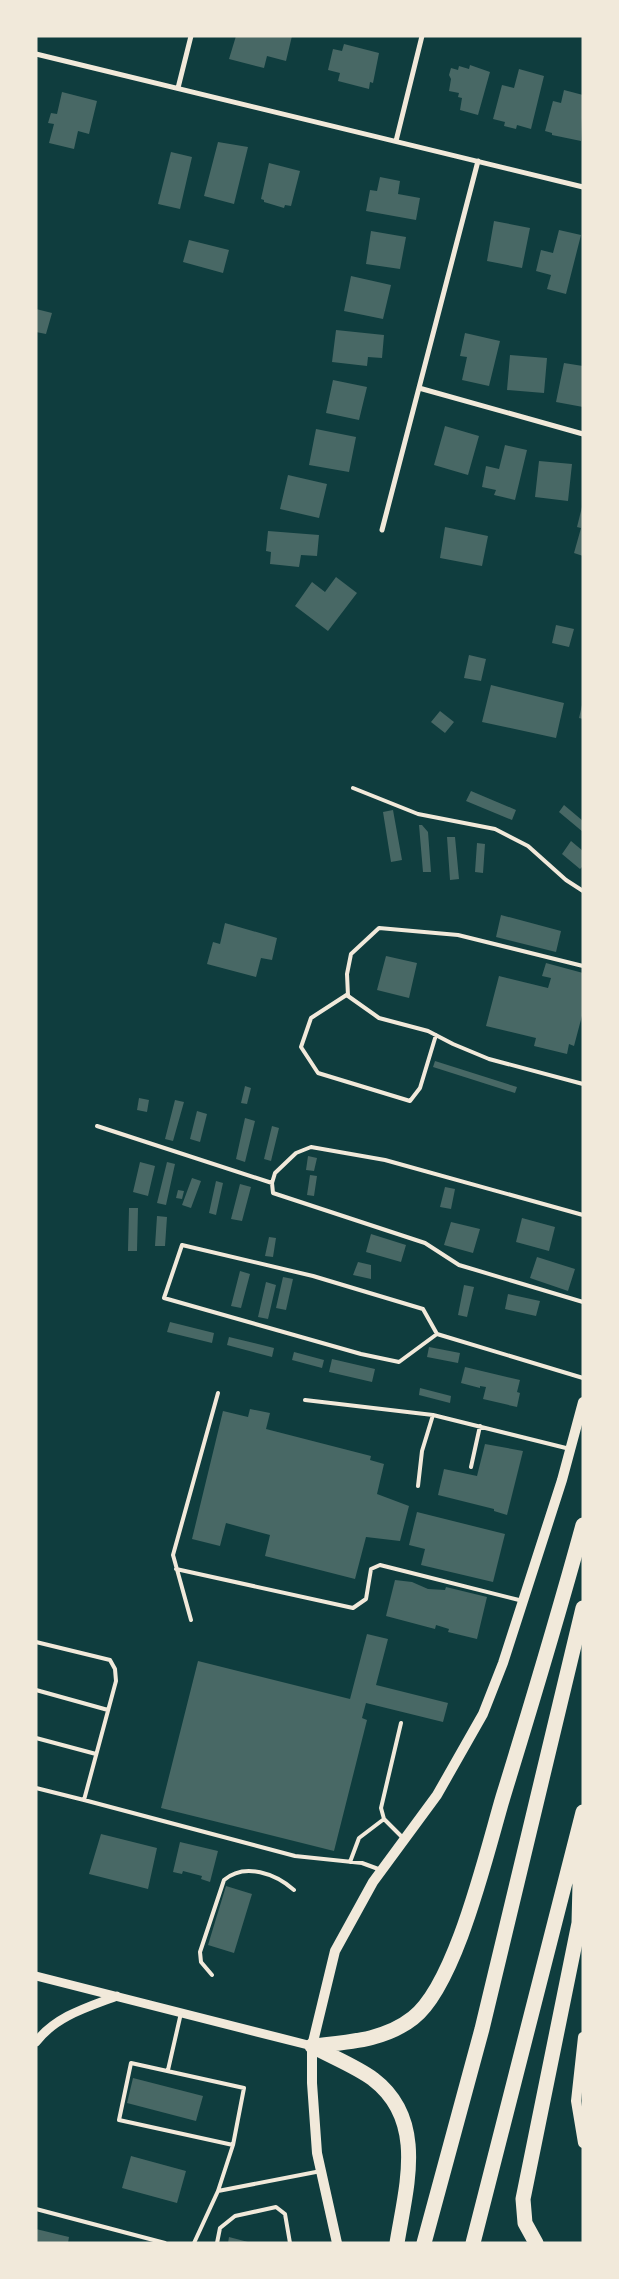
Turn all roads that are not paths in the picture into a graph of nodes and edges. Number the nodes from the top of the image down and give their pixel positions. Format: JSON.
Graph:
{"nodes":[{"id":1,"x":191,"y":36,"type":"edge"},
{"id":2,"x":422,"y":36,"type":"edge"},
{"id":3,"x":36,"y":54,"type":"edge"},
{"id":4,"x":178,"y":88,"type":"junction"},
{"id":5,"x":396,"y":141,"type":"junction"},
{"id":6,"x":478,"y":161,"type":"junction"},
{"id":7,"x":583,"y":187,"type":"edge"},
{"id":8,"x":419,"y":388,"type":"junction"},
{"id":9,"x":583,"y":434,"type":"edge"},
{"id":10,"x":382,"y":530,"type":"dead end"},
{"id":11,"x":353,"y":788,"type":"dead end"},
{"id":12,"x":583,"y":891,"type":"edge"},
{"id":13,"x":583,"y":966,"type":"edge"},
{"id":14,"x":348,"y":994,"type":"junction"},
{"id":15,"x":436,"y":1035,"type":"junction"},
{"id":16,"x":583,"y":1084,"type":"edge"},
{"id":17,"x":97,"y":1126,"type":"dead end"},
{"id":18,"x":272,"y":1183,"type":"junction"},
{"id":19,"x":583,"y":1215,"type":"edge"},
{"id":20,"x":583,"y":1302,"type":"edge"},
{"id":21,"x":437,"y":1334,"type":"junction"},
{"id":22,"x":583,"y":1378,"type":"edge"},
{"id":23,"x":218,"y":1393,"type":"dead end"},
{"id":24,"x":305,"y":1400,"type":"dead end"},
{"id":25,"x":583,"y":1402,"type":"edge"},
{"id":26,"x":433,"y":1415,"type":"junction"},
{"id":27,"x":480,"y":1426,"type":"junction"},
{"id":28,"x":570,"y":1449,"type":"junction"},
{"id":29,"x":471,"y":1467,"type":"dead end"},
{"id":30,"x":418,"y":1486,"type":"dead end"},
{"id":31,"x":583,"y":1524,"type":"edge"},
{"id":32,"x":176,"y":1569,"type":"junction"},
{"id":33,"x":522,"y":1601,"type":"junction"},
{"id":34,"x":583,"y":1608,"type":"edge"},
{"id":35,"x":191,"y":1620,"type":"dead end"},
{"id":36,"x":36,"y":1642,"type":"edge"},
{"id":37,"x":36,"y":1690,"type":"edge"},
{"id":38,"x":108,"y":1710,"type":"junction"},
{"id":39,"x":401,"y":1723,"type":"dead end"},
{"id":40,"x":36,"y":1738,"type":"edge"},
{"id":41,"x":96,"y":1754,"type":"junction"},
{"id":42,"x":36,"y":1788,"type":"edge"},
{"id":43,"x":84,"y":1800,"type":"junction"},
{"id":44,"x":582,"y":1815,"type":"edge"},
{"id":45,"x":384,"y":1819,"type":"junction"},
{"id":46,"x":404,"y":1839,"type":"junction"},
{"id":47,"x":350,"y":1862,"type":"junction"},
{"id":48,"x":381,"y":1870,"type":"junction"},
{"id":49,"x":294,"y":1890,"type":"dead end"},
{"id":50,"x":212,"y":1975,"type":"dead end"},
{"id":51,"x":36,"y":1976,"type":"edge"},
{"id":52,"x":118,"y":1996,"type":"junction"},
{"id":53,"x":181,"y":2013,"type":"junction"},
{"id":54,"x":583,"y":2038,"type":"edge"},
{"id":55,"x":36,"y":2042,"type":"edge"},
{"id":56,"x":312,"y":2046,"type":"junction"},
{"id":57,"x":582,"y":2050,"type":"edge"},
{"id":58,"x":168,"y":2070,"type":"junction"},
{"id":59,"x":583,"y":2143,"type":"edge"},
{"id":60,"x":233,"y":2145,"type":"junction"},
{"id":61,"x":321,"y":2171,"type":"junction"},
{"id":62,"x":218,"y":2191,"type":"junction"},
{"id":63,"x":36,"y":2209,"type":"edge"},
{"id":64,"x":536,"y":2241,"type":"edge"},
{"id":65,"x":165,"y":2243,"type":"edge"},
{"id":66,"x":194,"y":2243,"type":"edge"},
{"id":67,"x":217,"y":2243,"type":"edge"},
{"id":68,"x":290,"y":2243,"type":"edge"},
{"id":69,"x":337,"y":2243,"type":"edge"},
{"id":70,"x":397,"y":2243,"type":"edge"},
{"id":71,"x":424,"y":2243,"type":"edge"},
{"id":72,"x":473,"y":2243,"type":"edge"}],
"edges":[{"from":1,"to":4,"type":"street"},
{"from":2,"to":5,"type":"street"},
{"from":3,"to":4,"type":"street"},
{"from":4,"to":5,"type":"street"},
{"from":5,"to":6,"type":"street"},
{"from":6,"to":7,"type":"street"},
{"from":6,"to":8,"type":"street"},
{"from":8,"to":9,"type":"street"},
{"from":8,"to":10,"type":"street"},
{"from":11,"to":12,"type":"lane"},
{"from":13,"to":14,"type":"lane"},
{"from":14,"to":15,"type":"lane"},
{"from":14,"to":15,"type":"lane"},
{"from":15,"to":16,"type":"lane"},
{"from":17,"to":18,"type":"lane"},
{"from":18,"to":19,"type":"lane"},
{"from":18,"to":20,"type":"lane"},
{"from":21,"to":21,"type":"lane"},
{"from":21,"to":22,"type":"lane"},
{"from":23,"to":32,"type":"lane"},
{"from":24,"to":26,"type":"lane"},
{"from":25,"to":28,"type":"main road"},
{"from":26,"to":27,"type":"lane"},
{"from":26,"to":30,"type":"lane"},
{"from":27,"to":28,"type":"lane"},
{"from":27,"to":29,"type":"lane"},
{"from":28,"to":33,"type":"main road"},
{"from":31,"to":56,"type":"highway"},
{"from":32,"to":33,"type":"lane"},
{"from":32,"to":35,"type":"lane"},
{"from":33,"to":46,"type":"main road"},
{"from":34,"to":71,"type":"highway"},
{"from":36,"to":38,"type":"lane"},
{"from":37,"to":38,"type":"lane"},
{"from":38,"to":41,"type":"lane"},
{"from":39,"to":45,"type":"lane"},
{"from":40,"to":41,"type":"lane"},
{"from":41,"to":43,"type":"lane"},
{"from":42,"to":43,"type":"lane"},
{"from":43,"to":47,"type":"lane"},
{"from":44,"to":64,"type":"highway"},
{"from":44,"to":72,"type":"highway"},
{"from":45,"to":46,"type":"lane"},
{"from":45,"to":47,"type":"lane"},
{"from":46,"to":48,"type":"main road"},
{"from":47,"to":48,"type":"lane"},
{"from":48,"to":56,"type":"main road"},
{"from":49,"to":50,"type":"lane"},
{"from":51,"to":52,"type":"street"},
{"from":52,"to":53,"type":"street"},
{"from":52,"to":55,"type":"street"},
{"from":53,"to":56,"type":"street"},
{"from":53,"to":58,"type":"lane"},
{"from":54,"to":57,"type":"main road"},
{"from":56,"to":61,"type":"main road"},
{"from":56,"to":70,"type":"highway"},
{"from":57,"to":59,"type":"main road"},
{"from":58,"to":60,"type":"lane"},
{"from":58,"to":60,"type":"lane"},
{"from":60,"to":62,"type":"lane"},
{"from":61,"to":62,"type":"lane"},
{"from":61,"to":69,"type":"main road"},
{"from":62,"to":66,"type":"lane"},
{"from":63,"to":65,"type":"lane"},
{"from":67,"to":68,"type":"lane"}]}
